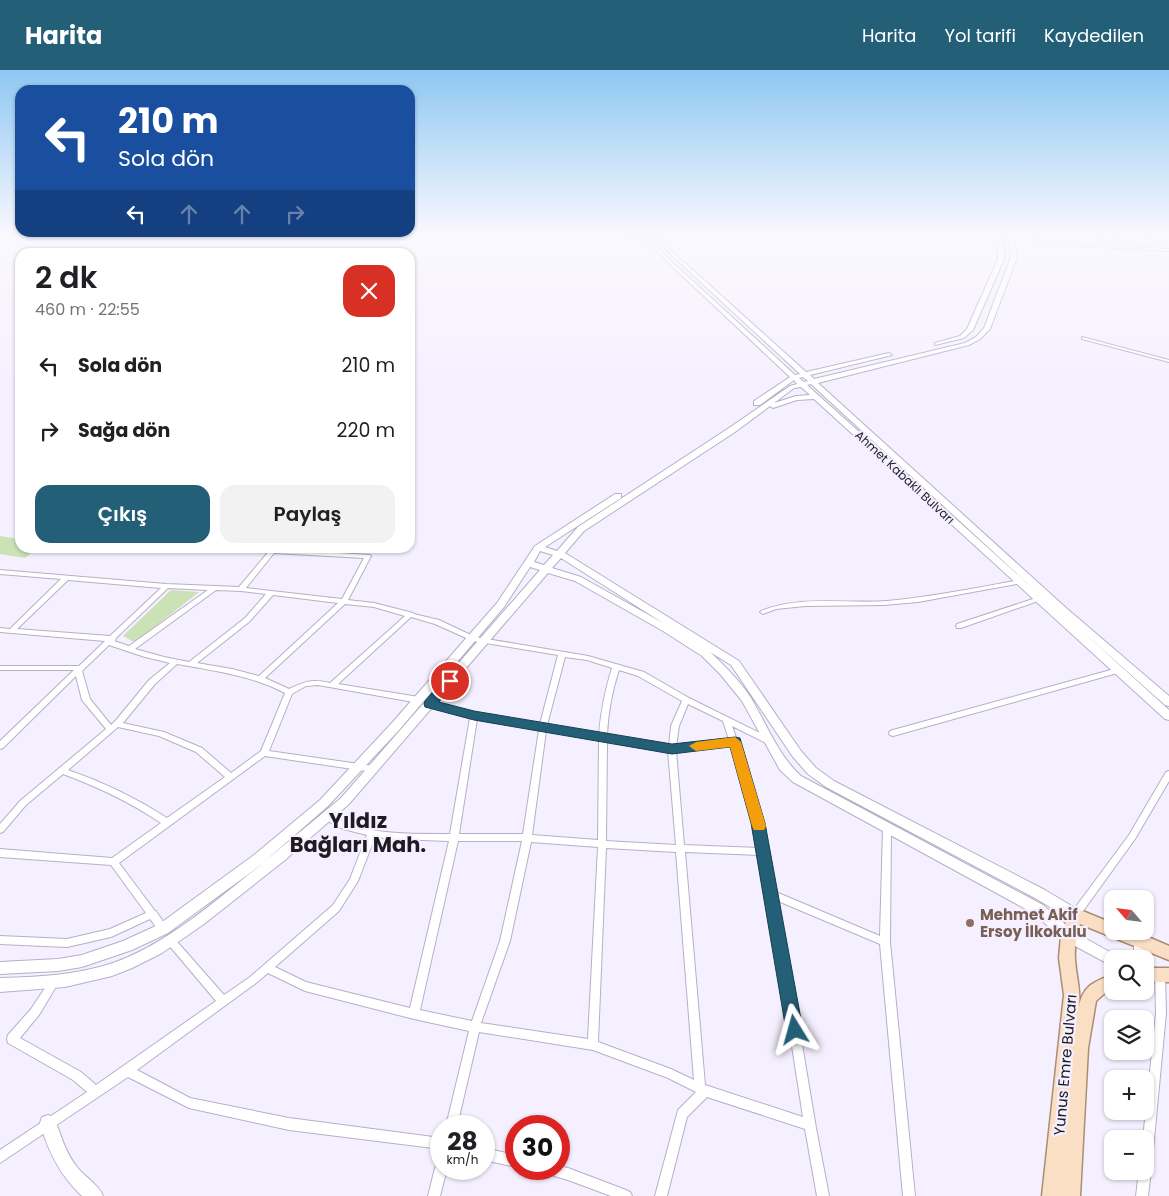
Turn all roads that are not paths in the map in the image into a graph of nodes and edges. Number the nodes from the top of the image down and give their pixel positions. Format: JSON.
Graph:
{"nodes":[{"id":1,"x":704,"y":289,"type":"edge"},
{"id":2,"x":988,"y":289,"type":"edge"},
{"id":3,"x":1002,"y":289,"type":"edge"},
{"id":4,"x":1084,"y":338,"type":"dead end"},
{"id":5,"x":1169,"y":361,"type":"edge"},
{"id":6,"x":803,"y":379,"type":"junction"},
{"id":7,"x":817,"y":397,"type":"junction"},
{"id":8,"x":751,"y":416,"type":"junction"},
{"id":9,"x":538,"y":548,"type":"junction"},
{"id":10,"x":270,"y":553,"type":"edge"},
{"id":11,"x":310,"y":553,"type":"edge"},
{"id":12,"x":560,"y":554,"type":"junction"},
{"id":13,"x":528,"y":563,"type":"junction"},
{"id":14,"x":549,"y":568,"type":"junction"},
{"id":15,"x":0,"y":572,"type":"edge"},
{"id":16,"x":66,"y":578,"type":"junction"},
{"id":17,"x":1020,"y":582,"type":"junction"},
{"id":18,"x":166,"y":586,"type":"junction"},
{"id":19,"x":213,"y":589,"type":"junction"},
{"id":20,"x":241,"y":589,"type":"junction"},
{"id":21,"x":271,"y":593,"type":"junction"},
{"id":22,"x":1039,"y":599,"type":"junction"},
{"id":23,"x":344,"y":601,"type":"junction"},
{"id":24,"x":763,"y":612,"type":"dead end"},
{"id":25,"x":411,"y":614,"type":"junction"},
{"id":26,"x":958,"y":626,"type":"dead end"},
{"id":27,"x":0,"y":630,"type":"edge"},
{"id":28,"x":12,"y":630,"type":"junction"},
{"id":29,"x":473,"y":639,"type":"junction"},
{"id":30,"x":111,"y":641,"type":"junction"},
{"id":31,"x":485,"y":642,"type":"junction"},
{"id":32,"x":130,"y":649,"type":"junction"},
{"id":33,"x":562,"y":654,"type":"junction"},
{"id":34,"x":175,"y":662,"type":"junction"},
{"id":35,"x":192,"y":663,"type":"junction"},
{"id":36,"x":616,"y":666,"type":"junction"},
{"id":37,"x":0,"y":668,"type":"edge"},
{"id":38,"x":78,"y":668,"type":"junction"},
{"id":39,"x":1118,"y":670,"type":"junction"},
{"id":40,"x":261,"y":678,"type":"junction"},
{"id":41,"x":331,"y":686,"type":"junction"},
{"id":42,"x":289,"y":692,"type":"junction"},
{"id":43,"x":686,"y":700,"type":"junction"},
{"id":44,"x":424,"y":702,"type":"junction"},
{"id":45,"x":1169,"y":702,"type":"edge"},
{"id":46,"x":474,"y":716,"type":"junction"},
{"id":47,"x":1169,"y":716,"type":"edge"},
{"id":48,"x":726,"y":720,"type":"junction"},
{"id":49,"x":543,"y":726,"type":"junction"},
{"id":50,"x":113,"y":727,"type":"junction"},
{"id":51,"x":894,"y":733,"type":"dead end"},
{"id":52,"x":602,"y":738,"type":"junction"},
{"id":53,"x":770,"y":741,"type":"junction"},
{"id":54,"x":735,"y":742,"type":"junction"},
{"id":55,"x":0,"y":746,"type":"edge"},
{"id":56,"x":672,"y":749,"type":"junction"},
{"id":57,"x":264,"y":752,"type":"junction"},
{"id":58,"x":360,"y":766,"type":"junction"},
{"id":59,"x":373,"y":769,"type":"junction"},
{"id":60,"x":63,"y":771,"type":"junction"},
{"id":61,"x":1169,"y":774,"type":"edge"},
{"id":62,"x":231,"y":777,"type":"junction"},
{"id":63,"x":328,"y":817,"type":"junction"},
{"id":64,"x":166,"y":822,"type":"junction"},
{"id":65,"x":887,"y":829,"type":"junction"},
{"id":66,"x":0,"y":830,"type":"edge"},
{"id":67,"x":372,"y":834,"type":"junction"},
{"id":68,"x":454,"y":838,"type":"junction"},
{"id":69,"x":527,"y":838,"type":"junction"},
{"id":70,"x":602,"y":844,"type":"junction"},
{"id":71,"x":680,"y":849,"type":"junction"},
{"id":72,"x":764,"y":852,"type":"junction"},
{"id":73,"x":0,"y":853,"type":"edge"},
{"id":74,"x":113,"y":862,"type":"junction"},
{"id":75,"x":772,"y":894,"type":"junction"},
{"id":76,"x":152,"y":914,"type":"junction"},
{"id":77,"x":1076,"y":915,"type":"junction"},
{"id":78,"x":1104,"y":927,"type":"edge"},
{"id":79,"x":163,"y":929,"type":"junction"},
{"id":80,"x":1069,"y":936,"type":"junction"},
{"id":81,"x":0,"y":940,"type":"edge"},
{"id":82,"x":170,"y":940,"type":"junction"},
{"id":83,"x":1136,"y":940,"type":"edge"},
{"id":84,"x":885,"y":942,"type":"junction"},
{"id":85,"x":1141,"y":942,"type":"junction"},
{"id":86,"x":1141,"y":950,"type":"edge"},
{"id":87,"x":1169,"y":953,"type":"edge"},
{"id":88,"x":1104,"y":956,"type":"edge"},
{"id":89,"x":0,"y":968,"type":"edge"},
{"id":90,"x":266,"y":968,"type":"junction"},
{"id":91,"x":1158,"y":974,"type":"edge"},
{"id":92,"x":54,"y":982,"type":"junction"},
{"id":93,"x":0,"y":985,"type":"edge"},
{"id":94,"x":1104,"y":986,"type":"edge"},
{"id":95,"x":223,"y":1002,"type":"junction"},
{"id":96,"x":414,"y":1014,"type":"junction"},
{"id":97,"x":1165,"y":1015,"type":"edge"},
{"id":98,"x":475,"y":1027,"type":"junction"},
{"id":99,"x":593,"y":1045,"type":"junction"},
{"id":100,"x":127,"y":1071,"type":"junction"},
{"id":101,"x":702,"y":1090,"type":"junction"},
{"id":102,"x":96,"y":1092,"type":"junction"},
{"id":103,"x":454,"y":1115,"type":"edge"},
{"id":104,"x":48,"y":1123,"type":"junction"},
{"id":105,"x":808,"y":1124,"type":"junction"},
{"id":106,"x":1150,"y":1130,"type":"edge"},
{"id":107,"x":430,"y":1143,"type":"edge"},
{"id":108,"x":0,"y":1157,"type":"edge"},
{"id":109,"x":570,"y":1175,"type":"edge"},
{"id":110,"x":438,"y":1180,"type":"edge"},
{"id":111,"x":1144,"y":1180,"type":"edge"},
{"id":112,"x":95,"y":1196,"type":"edge"},
{"id":113,"x":434,"y":1196,"type":"edge"},
{"id":114,"x":626,"y":1196,"type":"edge"},
{"id":115,"x":661,"y":1196,"type":"edge"},
{"id":116,"x":823,"y":1196,"type":"edge"},
{"id":117,"x":910,"y":1196,"type":"edge"},
{"id":118,"x":1052,"y":1196,"type":"edge"},
{"id":119,"x":1070,"y":1196,"type":"edge"},
{"id":120,"x":1142,"y":1196,"type":"edge"}],
"edges":[{"from":1,"to":6,"type":"street","name":"Ahmet Kabaklı Bulvarı"},
{"from":2,"to":6,"type":"street"},
{"from":3,"to":6,"type":"street"},
{"from":4,"to":5,"type":"street"},
{"from":6,"to":7,"type":"street","name":"Ahmet Kabaklı Bulvarı"},
{"from":6,"to":8,"type":"street"},
{"from":6,"to":9,"type":"street"},
{"from":6,"to":45,"type":"street","name":"Ahmet Kabaklı Bulvarı"},
{"from":7,"to":8,"type":"street"},
{"from":7,"to":17,"type":"street","name":"Ahmet Kabaklı Bulvarı"},
{"from":8,"to":12,"type":"street"},
{"from":9,"to":12,"type":"street"},
{"from":9,"to":13,"type":"street"},
{"from":10,"to":20,"type":"street"},
{"from":11,"to":23,"type":"street"},
{"from":12,"to":14,"type":"street"},
{"from":12,"to":77,"type":"street"},
{"from":13,"to":14,"type":"street"},
{"from":13,"to":29,"type":"street"},
{"from":14,"to":31,"type":"street"},
{"from":14,"to":53,"type":"street"},
{"from":15,"to":16,"type":"street"},
{"from":16,"to":18,"type":"street"},
{"from":16,"to":28,"type":"street"},
{"from":17,"to":22,"type":"street","name":"Ahmet Kabaklı Bulvarı"},
{"from":17,"to":24,"type":"street"},
{"from":18,"to":19,"type":"street"},
{"from":18,"to":30,"type":"street"},
{"from":19,"to":20,"type":"street"},
{"from":19,"to":32,"type":"street"},
{"from":20,"to":21,"type":"street"},
{"from":21,"to":23,"type":"street"},
{"from":21,"to":35,"type":"street"},
{"from":22,"to":26,"type":"street"},
{"from":22,"to":39,"type":"street","name":"Ahmet Kabaklı Bulvarı"},
{"from":23,"to":25,"type":"street"},
{"from":23,"to":40,"type":"street"},
{"from":25,"to":29,"type":"street"},
{"from":25,"to":41,"type":"street"},
{"from":27,"to":28,"type":"street"},
{"from":28,"to":30,"type":"street"},
{"from":29,"to":31,"type":"street"},
{"from":29,"to":44,"type":"street"},
{"from":30,"to":32,"type":"street"},
{"from":30,"to":38,"type":"street"},
{"from":31,"to":33,"type":"street"},
{"from":31,"to":44,"type":"street"},
{"from":32,"to":34,"type":"street"},
{"from":33,"to":36,"type":"street"},
{"from":33,"to":49,"type":"street"},
{"from":34,"to":35,"type":"street"},
{"from":34,"to":50,"type":"street"},
{"from":35,"to":40,"type":"street"},
{"from":36,"to":43,"type":"street"},
{"from":36,"to":52,"type":"street"},
{"from":37,"to":38,"type":"street"},
{"from":38,"to":50,"type":"street"},
{"from":38,"to":55,"type":"street"},
{"from":39,"to":47,"type":"street","name":"Ahmet Kabaklı Bulvarı"},
{"from":39,"to":51,"type":"street"},
{"from":40,"to":42,"type":"street"},
{"from":41,"to":42,"type":"street"},
{"from":41,"to":44,"type":"street"},
{"from":42,"to":57,"type":"street"},
{"from":43,"to":48,"type":"street"},
{"from":43,"to":56,"type":"street"},
{"from":44,"to":46,"type":"street"},
{"from":44,"to":58,"type":"street"},
{"from":44,"to":59,"type":"street"},
{"from":46,"to":49,"type":"street"},
{"from":46,"to":68,"type":"street"},
{"from":48,"to":53,"type":"street"},
{"from":48,"to":54,"type":"street"},
{"from":49,"to":52,"type":"street"},
{"from":49,"to":69,"type":"street"},
{"from":50,"to":60,"type":"street"},
{"from":50,"to":62,"type":"street"},
{"from":52,"to":56,"type":"street"},
{"from":52,"to":70,"type":"street"},
{"from":53,"to":65,"type":"street"},
{"from":54,"to":56,"type":"street"},
{"from":54,"to":72,"type":"street"},
{"from":56,"to":71,"type":"street"},
{"from":57,"to":58,"type":"street"},
{"from":57,"to":62,"type":"street"},
{"from":58,"to":59,"type":"street"},
{"from":58,"to":79,"type":"street"},
{"from":59,"to":63,"type":"street"},
{"from":60,"to":64,"type":"street"},
{"from":60,"to":66,"type":"street"},
{"from":61,"to":77,"type":"street"},
{"from":62,"to":64,"type":"street"},
{"from":63,"to":67,"type":"street"},
{"from":63,"to":82,"type":"street"},
{"from":64,"to":74,"type":"street"},
{"from":65,"to":80,"type":"street"},
{"from":65,"to":84,"type":"street"},
{"from":67,"to":68,"type":"street"},
{"from":67,"to":90,"type":"street"},
{"from":68,"to":69,"type":"street"},
{"from":68,"to":96,"type":"street"},
{"from":69,"to":70,"type":"street"},
{"from":69,"to":98,"type":"street"},
{"from":70,"to":71,"type":"street"},
{"from":70,"to":99,"type":"street"},
{"from":71,"to":72,"type":"street"},
{"from":71,"to":101,"type":"street"},
{"from":72,"to":75,"type":"street"},
{"from":73,"to":74,"type":"street"},
{"from":74,"to":76,"type":"street"},
{"from":75,"to":84,"type":"street"},
{"from":75,"to":105,"type":"street"},
{"from":76,"to":79,"type":"street"},
{"from":76,"to":81,"type":"street"},
{"from":77,"to":78,"type":"main road"},
{"from":77,"to":80,"type":"main road","name":"Yunus Emre Bulvarı"},
{"from":79,"to":89,"type":"street"},
{"from":80,"to":88,"type":"street"},
{"from":80,"to":118,"type":"main road","name":"Yunus Emre Bulvarı"},
{"from":82,"to":92,"type":"street"},
{"from":82,"to":95,"type":"street"},
{"from":83,"to":85,"type":"main road"},
{"from":84,"to":117,"type":"street"},
{"from":85,"to":86,"type":"street"},
{"from":85,"to":87,"type":"main road"},
{"from":90,"to":95,"type":"street"},
{"from":90,"to":96,"type":"street"},
{"from":91,"to":97,"type":"street"},
{"from":92,"to":93,"type":"street"},
{"from":92,"to":102,"type":"street"},
{"from":94,"to":119,"type":"main road","name":"Yunus Emre Bulvarı"},
{"from":95,"to":100,"type":"street"},
{"from":96,"to":98,"type":"street"},
{"from":97,"to":106,"type":"street"},
{"from":98,"to":99,"type":"street"},
{"from":98,"to":103,"type":"street"},
{"from":99,"to":101,"type":"street"},
{"from":100,"to":102,"type":"street"},
{"from":100,"to":107,"type":"street"},
{"from":101,"to":105,"type":"street"},
{"from":101,"to":115,"type":"street"},
{"from":102,"to":104,"type":"street"},
{"from":104,"to":108,"type":"street"},
{"from":104,"to":112,"type":"street"},
{"from":105,"to":116,"type":"street"},
{"from":109,"to":114,"type":"street"},
{"from":110,"to":113,"type":"street"},
{"from":111,"to":120,"type":"street"}]}
